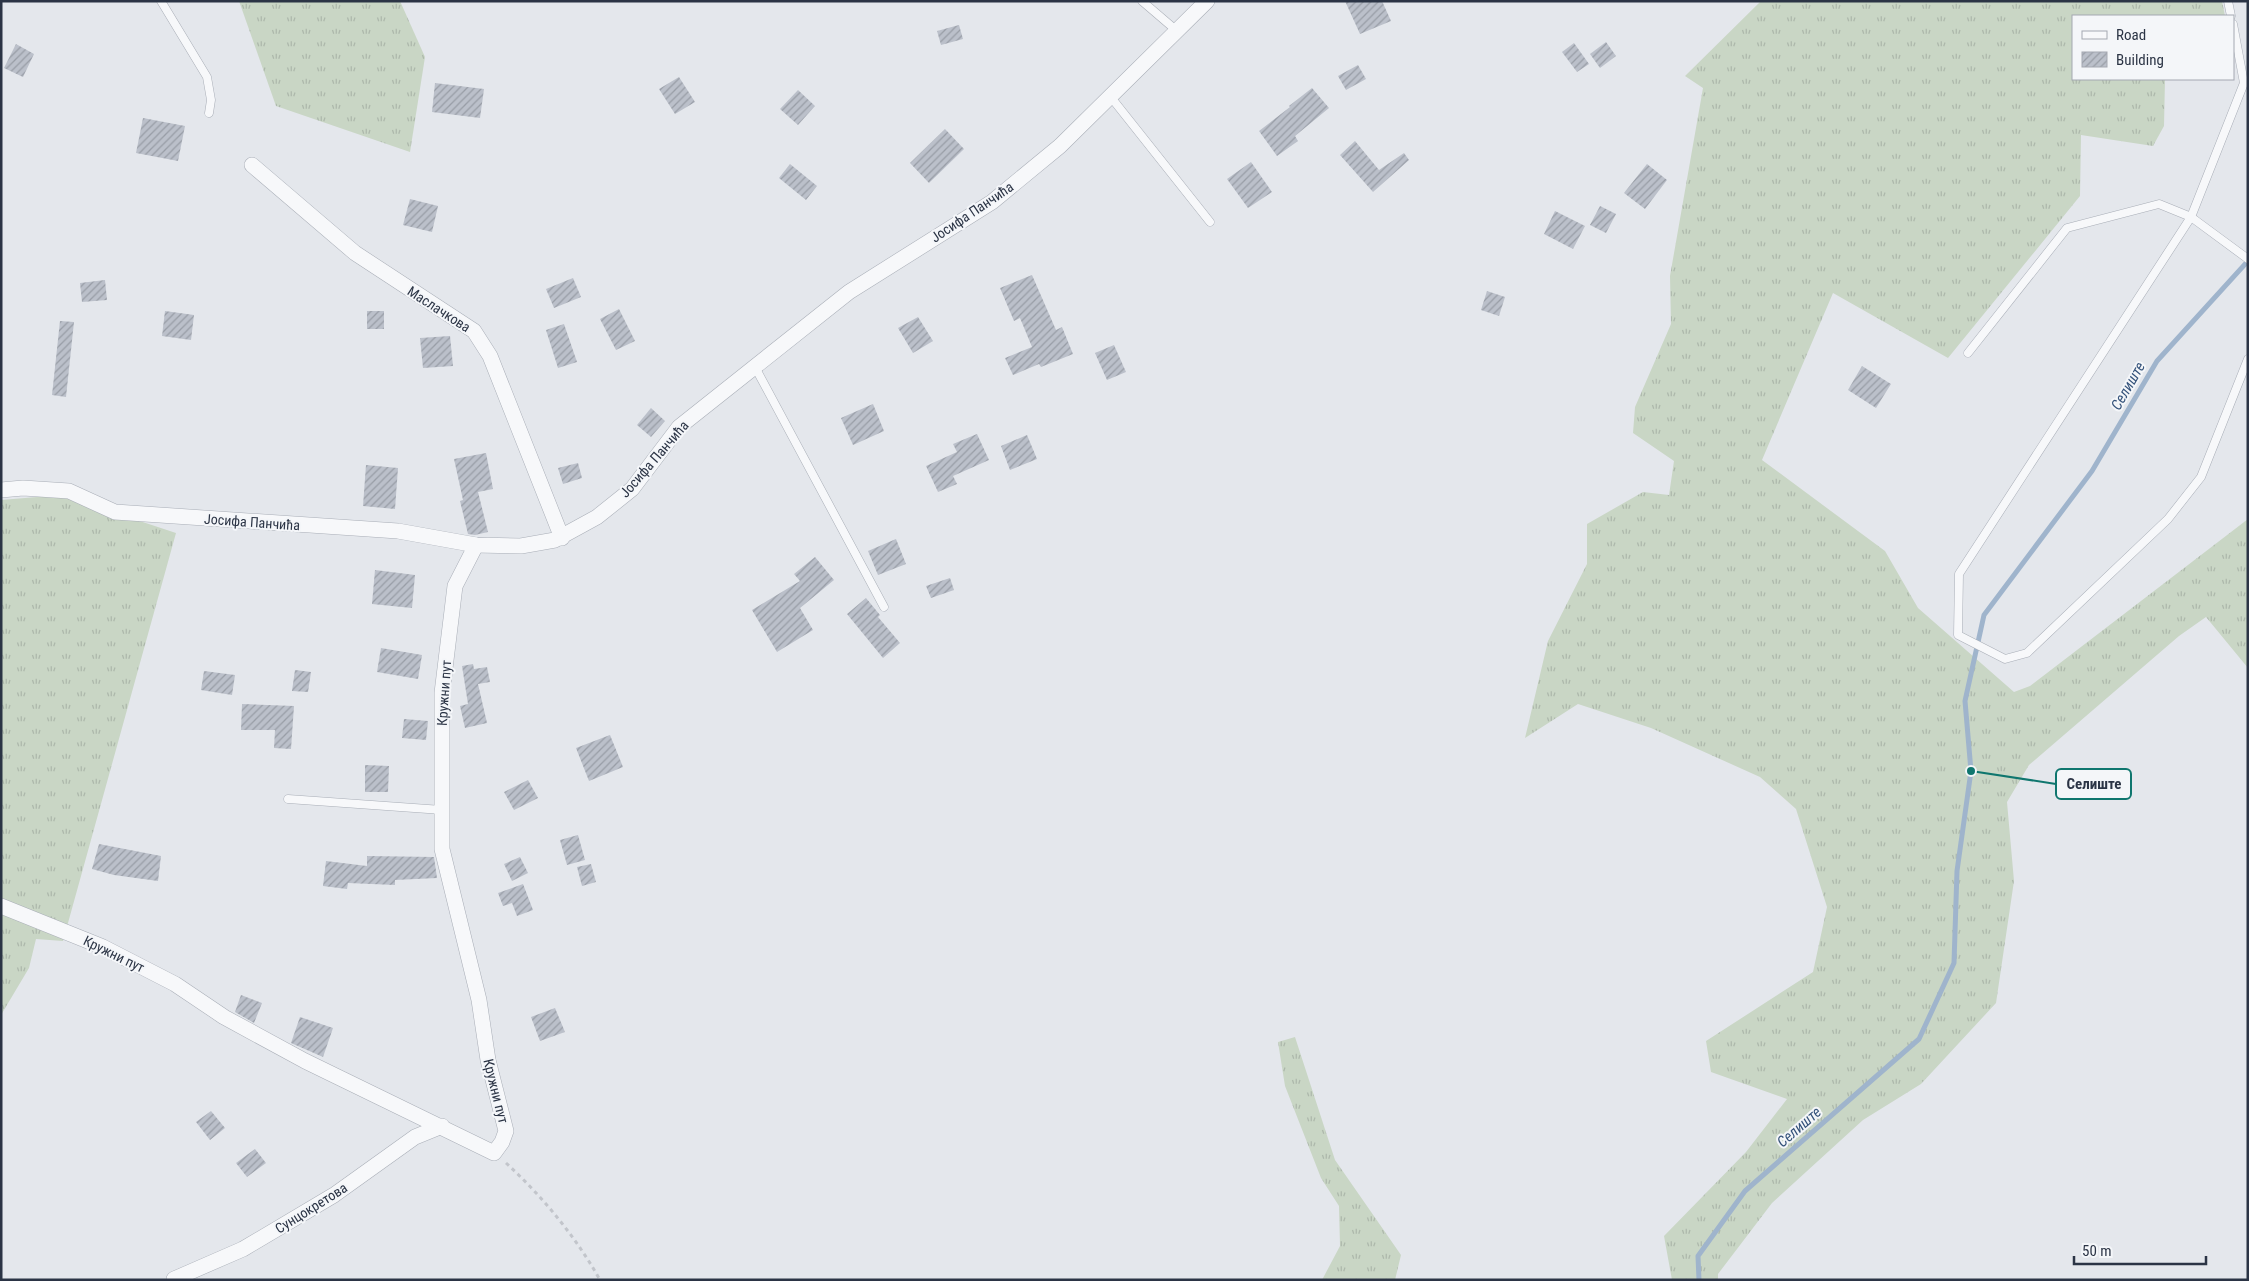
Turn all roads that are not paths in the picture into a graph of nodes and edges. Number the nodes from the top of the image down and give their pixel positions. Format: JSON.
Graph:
{"nodes":[{"id":1,"x":161,"y":1,"type":"edge"},
{"id":2,"x":1142,"y":1,"type":"edge"},
{"id":3,"x":1207,"y":1,"type":"edge"},
{"id":4,"x":2228,"y":1,"type":"edge"},
{"id":5,"x":2231,"y":15,"type":"edge"},
{"id":6,"x":2234,"y":29,"type":"edge"},
{"id":7,"x":1177,"y":31,"type":"junction"},
{"id":8,"x":1110,"y":96,"type":"junction"},
{"id":9,"x":209,"y":113,"type":"dead end"},
{"id":10,"x":252,"y":165,"type":"dead end"},
{"id":11,"x":2191,"y":217,"type":"junction"},
{"id":12,"x":1210,"y":222,"type":"dead end"},
{"id":13,"x":2248,"y":258,"type":"edge"},
{"id":14,"x":1968,"y":353,"type":"dead end"},
{"id":15,"x":2248,"y":359,"type":"edge"},
{"id":16,"x":755,"y":366,"type":"junction"},
{"id":17,"x":1,"y":490,"type":"edge"},
{"id":18,"x":562,"y":538,"type":"junction"},
{"id":19,"x":476,"y":545,"type":"junction"},
{"id":20,"x":884,"y":607,"type":"dead end"},
{"id":21,"x":288,"y":799,"type":"dead end"},
{"id":22,"x":442,"y":810,"type":"junction"},
{"id":23,"x":1,"y":906,"type":"edge"},
{"id":24,"x":442,"y":1126,"type":"junction"},
{"id":25,"x":174,"y":1279,"type":"edge"}],
"edges":[{"from":1,"to":9,"type":"lane"},
{"from":2,"to":7,"type":"lane"},
{"from":3,"to":7,"type":"street","name":"Јосифа Панчића"},
{"from":4,"to":5,"type":"lane"},
{"from":6,"to":11,"type":"lane"},
{"from":7,"to":8,"type":"street","name":"Јосифа Панчића"},
{"from":8,"to":12,"type":"lane"},
{"from":8,"to":16,"type":"street","name":"Јосифа Панчића"},
{"from":10,"to":18,"type":"street","name":"Маслачкова"},
{"from":11,"to":13,"type":"lane"},
{"from":11,"to":14,"type":"lane"},
{"from":11,"to":15,"type":"lane"},
{"from":16,"to":18,"type":"street","name":"Јосифа Панчића"},
{"from":16,"to":20,"type":"lane"},
{"from":17,"to":19,"type":"street","name":"Јосифа Панчића"},
{"from":18,"to":19,"type":"street","name":"Јосифа Панчића"},
{"from":19,"to":22,"type":"street","name":"Кружни пут"},
{"from":21,"to":22,"type":"lane"},
{"from":22,"to":24,"type":"street","name":"Кружни пут"},
{"from":23,"to":24,"type":"street","name":"Кружни пут"},
{"from":24,"to":25,"type":"street","name":"Сунцокретова"}]}
